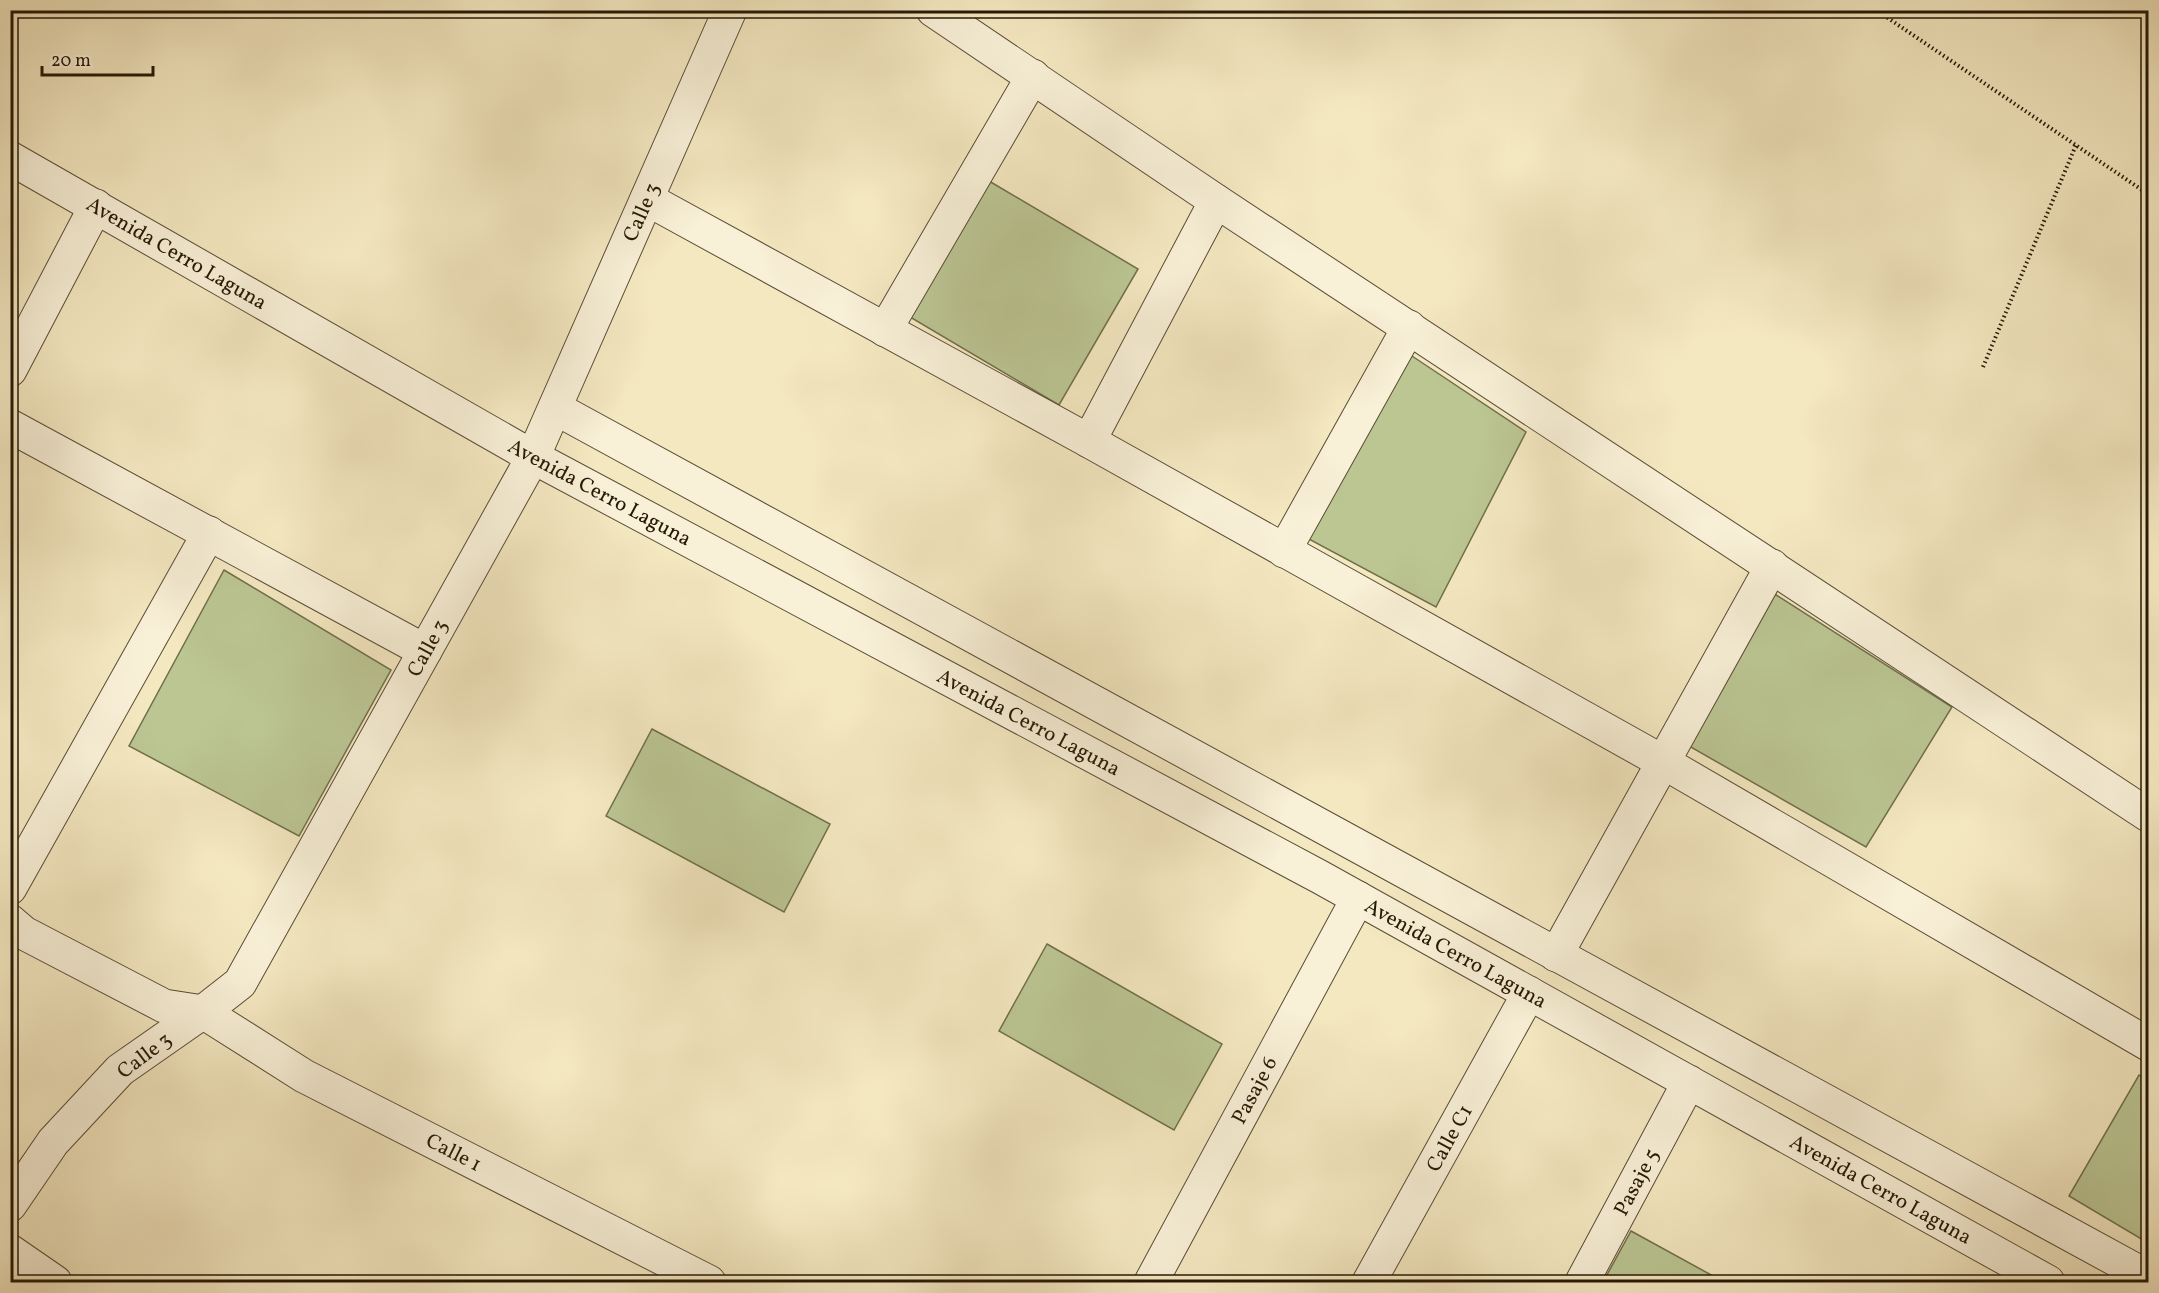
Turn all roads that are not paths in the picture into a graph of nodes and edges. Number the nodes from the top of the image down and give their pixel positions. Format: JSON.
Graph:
{"nodes":[{"id":1,"x":730,"y":10,"type":"edge"},
{"id":2,"x":933,"y":10,"type":"edge"},
{"id":3,"x":1033,"y":76,"type":"junction"},
{"id":4,"x":10,"y":158,"type":"edge"},
{"id":5,"x":647,"y":199,"type":"junction"},
{"id":6,"x":1216,"y":201,"type":"junction"},
{"id":7,"x":96,"y":206,"type":"junction"},
{"id":8,"x":1409,"y":327,"type":"junction"},
{"id":9,"x":885,"y":330,"type":"junction"},
{"id":10,"x":10,"y":370,"type":"edge"},
{"id":11,"x":555,"y":408,"type":"junction"},
{"id":12,"x":10,"y":426,"type":"edge"},
{"id":13,"x":1089,"y":441,"type":"junction"},
{"id":14,"x":533,"y":457,"type":"junction"},
{"id":15,"x":209,"y":533,"type":"junction"},
{"id":16,"x":1284,"y":551,"type":"junction"},
{"id":17,"x":1772,"y":566,"type":"junction"},
{"id":18,"x":425,"y":651,"type":"junction"},
{"id":19,"x":1663,"y":762,"type":"junction"},
{"id":20,"x":2148,"y":815,"type":"edge"},
{"id":21,"x":10,"y":888,"type":"edge"},
{"id":22,"x":1358,"y":898,"type":"junction"},
{"id":23,"x":10,"y":921,"type":"edge"},
{"id":24,"x":1556,"y":955,"type":"junction"},
{"id":25,"x":1529,"y":993,"type":"junction"},
{"id":26,"x":203,"y":1012,"type":"junction"},
{"id":27,"x":2148,"y":1044,"type":"edge"},
{"id":28,"x":1689,"y":1082,"type":"junction"},
{"id":29,"x":10,"y":1205,"type":"edge"},
{"id":30,"x":10,"y":1251,"type":"edge"},
{"id":31,"x":2148,"y":1276,"type":"edge"},
{"id":32,"x":56,"y":1282,"type":"edge"},
{"id":33,"x":709,"y":1282,"type":"edge"},
{"id":34,"x":1151,"y":1282,"type":"edge"},
{"id":35,"x":1369,"y":1282,"type":"edge"},
{"id":36,"x":1582,"y":1282,"type":"edge"},
{"id":37,"x":2049,"y":1282,"type":"edge"}],
"edges":[{"from":1,"to":5,"type":"street","name":"Calle 3"},
{"from":2,"to":3,"type":"street"},
{"from":3,"to":6,"type":"street"},
{"from":3,"to":9,"type":"street"},
{"from":4,"to":7,"type":"street","name":"Avenida Cerro Laguna"},
{"from":5,"to":9,"type":"street"},
{"from":5,"to":11,"type":"street","name":"Calle 3"},
{"from":6,"to":8,"type":"street"},
{"from":6,"to":13,"type":"street"},
{"from":7,"to":10,"type":"street"},
{"from":7,"to":14,"type":"street","name":"Avenida Cerro Laguna"},
{"from":8,"to":16,"type":"street"},
{"from":8,"to":17,"type":"street"},
{"from":9,"to":13,"type":"street"},
{"from":11,"to":14,"type":"street","name":"Calle 3"},
{"from":11,"to":24,"type":"street"},
{"from":12,"to":15,"type":"street"},
{"from":13,"to":16,"type":"street"},
{"from":14,"to":18,"type":"street","name":"Calle 3"},
{"from":14,"to":22,"type":"street","name":"Avenida Cerro Laguna"},
{"from":15,"to":18,"type":"street"},
{"from":15,"to":21,"type":"street"},
{"from":16,"to":19,"type":"street"},
{"from":17,"to":19,"type":"street"},
{"from":17,"to":20,"type":"street"},
{"from":18,"to":26,"type":"street","name":"Calle 3"},
{"from":19,"to":24,"type":"street"},
{"from":19,"to":27,"type":"street"},
{"from":22,"to":25,"type":"street","name":"Avenida Cerro Laguna"},
{"from":22,"to":34,"type":"street","name":"Pasaje 6"},
{"from":23,"to":26,"type":"street"},
{"from":24,"to":31,"type":"street"},
{"from":25,"to":28,"type":"street","name":"Avenida Cerro Laguna"},
{"from":25,"to":35,"type":"street","name":"Calle C1"},
{"from":26,"to":29,"type":"street","name":"Calle 3"},
{"from":26,"to":33,"type":"street","name":"Calle 1"},
{"from":28,"to":36,"type":"street","name":"Pasaje 5"},
{"from":28,"to":37,"type":"street","name":"Avenida Cerro Laguna"},
{"from":30,"to":32,"type":"street"}]}
